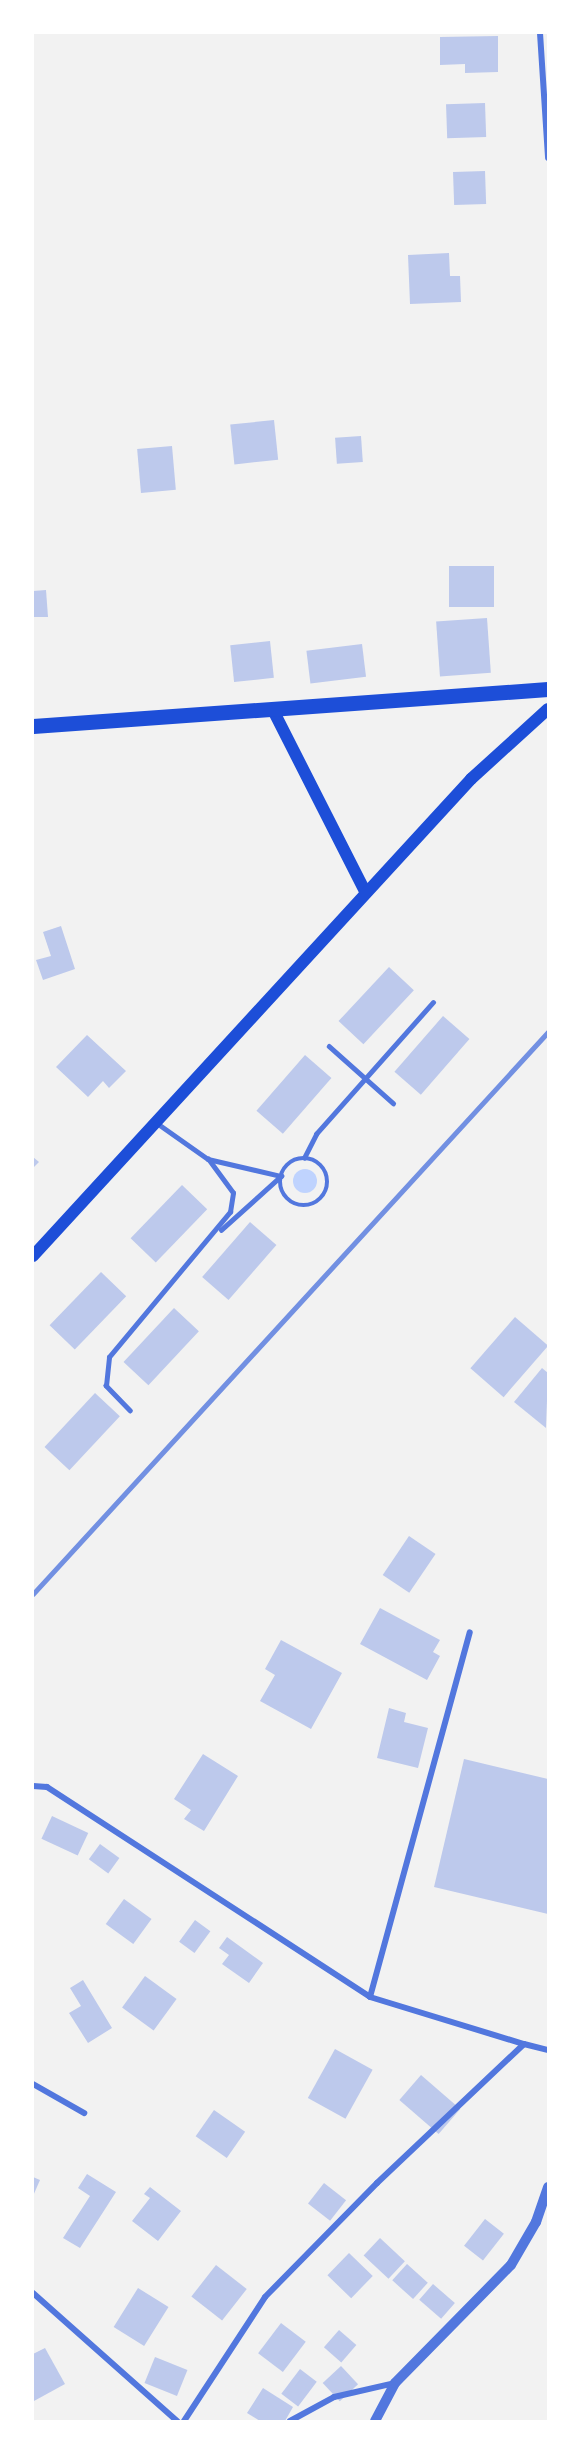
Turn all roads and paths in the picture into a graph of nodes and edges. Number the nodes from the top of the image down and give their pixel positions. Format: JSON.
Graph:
{"nodes":[{"id":1,"x":540,"y":33,"type":"edge"},
{"id":2,"x":548,"y":158,"type":"edge"},
{"id":3,"x":548,"y":689,"type":"edge"},
{"id":4,"x":548,"y":709,"type":"edge"},
{"id":5,"x":273,"y":710,"type":"junction"},
{"id":6,"x":33,"y":726,"type":"edge"},
{"id":7,"x":366,"y":893,"type":"junction"},
{"id":8,"x":433,"y":1002,"type":"dead end"},
{"id":9,"x":329,"y":1046,"type":"dead end"},
{"id":10,"x":364,"y":1077,"type":"junction"},
{"id":11,"x":393,"y":1103,"type":"dead end"},
{"id":12,"x":156,"y":1122,"type":"junction"},
{"id":13,"x":304,"y":1158,"type":"junction"},
{"id":14,"x":208,"y":1159,"type":"junction"},
{"id":15,"x":281,"y":1176,"type":"junction"},
{"id":16,"x":217,"y":1234,"type":"junction"},
{"id":17,"x":33,"y":1256,"type":"edge"},
{"id":18,"x":130,"y":1411,"type":"dead end"},
{"id":19,"x":470,"y":1632,"type":"dead end"},
{"id":20,"x":33,"y":1786,"type":"edge"},
{"id":21,"x":370,"y":1997,"type":"junction"},
{"id":22,"x":524,"y":2044,"type":"junction"},
{"id":23,"x":548,"y":2050,"type":"edge"},
{"id":24,"x":33,"y":2084,"type":"edge"},
{"id":25,"x":84,"y":2113,"type":"dead end"},
{"id":26,"x":548,"y":2187,"type":"edge"},
{"id":27,"x":33,"y":2293,"type":"edge"},
{"id":28,"x":395,"y":2383,"type":"junction"},
{"id":29,"x":177,"y":2421,"type":"edge"},
{"id":30,"x":184,"y":2421,"type":"edge"},
{"id":31,"x":290,"y":2421,"type":"edge"},
{"id":32,"x":375,"y":2421,"type":"edge"}],
"edges":[{"from":1,"to":2,"type":"street"},
{"from":3,"to":5,"type":"main road"},
{"from":4,"to":7,"type":"main road"},
{"from":5,"to":6,"type":"main road"},
{"from":5,"to":7,"type":"main road"},
{"from":7,"to":12,"type":"main road"},
{"from":8,"to":10,"type":"lane"},
{"from":9,"to":10,"type":"lane"},
{"from":10,"to":11,"type":"lane"},
{"from":10,"to":13,"type":"lane"},
{"from":12,"to":14,"type":"lane"},
{"from":12,"to":17,"type":"main road"},
{"from":13,"to":15,"type":"lane"},
{"from":13,"to":15,"type":"lane"},
{"from":14,"to":15,"type":"lane"},
{"from":14,"to":16,"type":"lane"},
{"from":15,"to":16,"type":"lane"},
{"from":16,"to":18,"type":"lane"},
{"from":19,"to":21,"type":"street"},
{"from":20,"to":21,"type":"street"},
{"from":21,"to":22,"type":"street"},
{"from":22,"to":23,"type":"street"},
{"from":22,"to":30,"type":"street"},
{"from":24,"to":25,"type":"street"},
{"from":26,"to":28,"type":"street"},
{"from":27,"to":29,"type":"street"},
{"from":28,"to":31,"type":"street"},
{"from":28,"to":32,"type":"street"}]}
